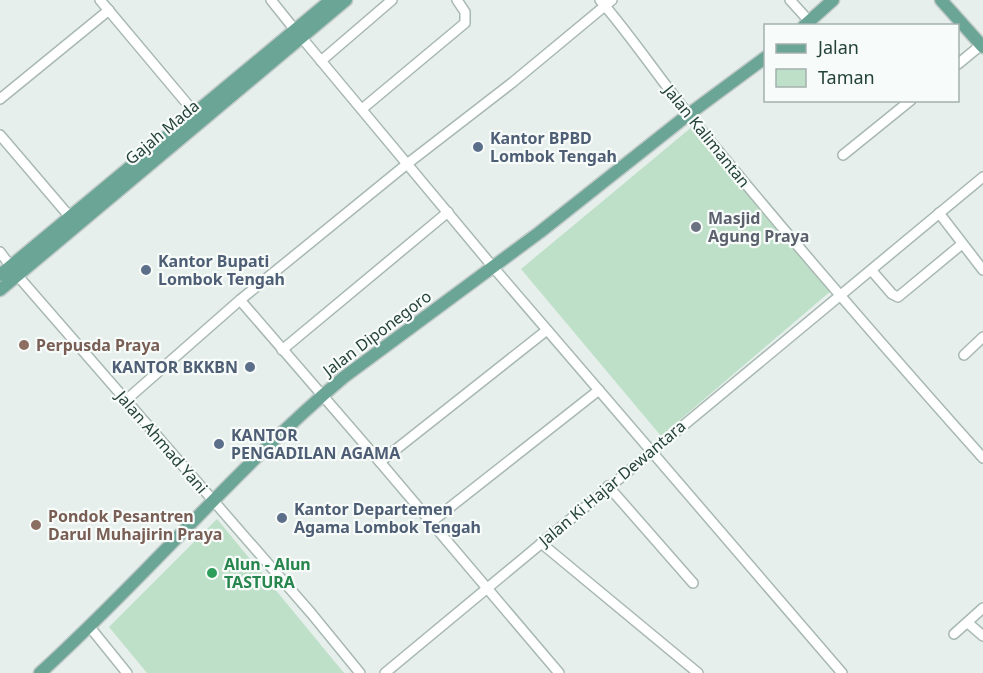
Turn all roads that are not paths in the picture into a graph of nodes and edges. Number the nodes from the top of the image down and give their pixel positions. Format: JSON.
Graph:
{"nodes":[{"id":1,"x":100,"y":0,"type":"edge"},
{"id":2,"x":271,"y":0,"type":"edge"},
{"id":3,"x":331,"y":0,"type":"edge"},
{"id":4,"x":346,"y":0,"type":"edge"},
{"id":5,"x":392,"y":0,"type":"edge"},
{"id":6,"x":457,"y":0,"type":"edge"},
{"id":7,"x":790,"y":0,"type":"edge"},
{"id":8,"x":834,"y":0,"type":"edge"},
{"id":9,"x":941,"y":0,"type":"edge"},
{"id":10,"x":606,"y":2,"type":"edge"},
{"id":11,"x":109,"y":10,"type":"junction"},
{"id":12,"x":807,"y":23,"type":"edge"},
{"id":13,"x":299,"y":34,"type":"junction"},
{"id":14,"x":982,"y":46,"type":"edge"},
{"id":15,"x":764,"y":58,"type":"edge"},
{"id":16,"x":321,"y":62,"type":"junction"},
{"id":17,"x":959,"y":63,"type":"edge"},
{"id":18,"x":0,"y":99,"type":"edge"},
{"id":19,"x":909,"y":102,"type":"edge"},
{"id":20,"x":362,"y":109,"type":"junction"},
{"id":21,"x":194,"y":112,"type":"junction"},
{"id":22,"x":688,"y":114,"type":"junction"},
{"id":23,"x":0,"y":135,"type":"edge"},
{"id":24,"x":843,"y":155,"type":"dead end"},
{"id":25,"x":407,"y":164,"type":"junction"},
{"id":26,"x":134,"y":170,"type":"junction"},
{"id":27,"x":983,"y":177,"type":"edge"},
{"id":28,"x":448,"y":212,"type":"junction"},
{"id":29,"x":939,"y":213,"type":"junction"},
{"id":30,"x":70,"y":217,"type":"junction"},
{"id":31,"x":962,"y":244,"type":"junction"},
{"id":32,"x":0,"y":252,"type":"edge"},
{"id":33,"x":493,"y":267,"type":"junction"},
{"id":34,"x":14,"y":270,"type":"junction"},
{"id":35,"x":983,"y":270,"type":"edge"},
{"id":36,"x":872,"y":271,"type":"junction"},
{"id":37,"x":0,"y":275,"type":"edge"},
{"id":38,"x":0,"y":290,"type":"edge"},
{"id":39,"x":841,"y":296,"type":"junction"},
{"id":40,"x":240,"y":300,"type":"junction"},
{"id":41,"x":547,"y":330,"type":"junction"},
{"id":42,"x":983,"y":337,"type":"edge"},
{"id":43,"x":282,"y":350,"type":"junction"},
{"id":44,"x":964,"y":355,"type":"dead end"},
{"id":45,"x":599,"y":390,"type":"junction"},
{"id":46,"x":322,"y":396,"type":"junction"},
{"id":47,"x":125,"y":401,"type":"junction"},
{"id":48,"x":651,"y":450,"type":"junction"},
{"id":49,"x":983,"y":458,"type":"edge"},
{"id":50,"x":380,"y":462,"type":"junction"},
{"id":51,"x":608,"y":486,"type":"junction"},
{"id":52,"x":212,"y":500,"type":"junction"},
{"id":53,"x":430,"y":523,"type":"junction"},
{"id":54,"x":541,"y":543,"type":"junction"},
{"id":55,"x":693,"y":583,"type":"dead end"},
{"id":56,"x":486,"y":587,"type":"junction"},
{"id":57,"x":983,"y":608,"type":"edge"},
{"id":58,"x":968,"y":623,"type":"junction"},
{"id":59,"x":89,"y":626,"type":"junction"},
{"id":60,"x":954,"y":634,"type":"dead end"},
{"id":61,"x":983,"y":636,"type":"edge"},
{"id":62,"x":40,"y":673,"type":"edge"},
{"id":63,"x":127,"y":673,"type":"edge"},
{"id":64,"x":360,"y":673,"type":"edge"},
{"id":65,"x":385,"y":673,"type":"edge"},
{"id":66,"x":559,"y":673,"type":"edge"},
{"id":67,"x":698,"y":673,"type":"edge"},
{"id":68,"x":842,"y":673,"type":"edge"}],
"edges":[{"from":1,"to":11,"type":"street"},
{"from":2,"to":13,"type":"street"},
{"from":3,"to":13,"type":"main road","name":"Gajah Mada"},
{"from":4,"to":13,"type":"main road","name":"Gajah Mada"},
{"from":5,"to":16,"type":"street"},
{"from":6,"to":20,"type":"street"},
{"from":7,"to":12,"type":"street"},
{"from":8,"to":12,"type":"main road"},
{"from":9,"to":14,"type":"main road"},
{"from":10,"to":22,"type":"street","name":"Jalan Kalimantan"},
{"from":10,"to":25,"type":"street"},
{"from":11,"to":18,"type":"street"},
{"from":11,"to":21,"type":"street"},
{"from":13,"to":16,"type":"street"},
{"from":13,"to":21,"type":"main road","name":"Gajah Mada"},
{"from":13,"to":26,"type":"main road","name":"Gajah Mada"},
{"from":14,"to":17,"type":"street"},
{"from":15,"to":22,"type":"main road","name":"Jalan Diponegoro"},
{"from":16,"to":20,"type":"street"},
{"from":19,"to":24,"type":"street"},
{"from":20,"to":25,"type":"street"},
{"from":21,"to":26,"type":"main road","name":"Gajah Mada"},
{"from":22,"to":33,"type":"main road","name":"Jalan Diponegoro"},
{"from":22,"to":39,"type":"street","name":"Jalan Kalimantan"},
{"from":23,"to":30,"type":"street"},
{"from":25,"to":28,"type":"street"},
{"from":25,"to":40,"type":"street"},
{"from":26,"to":30,"type":"main road","name":"Gajah Mada"},
{"from":26,"to":34,"type":"main road","name":"Gajah Mada"},
{"from":27,"to":29,"type":"street","name":"Jalan Ki Hajar Dewantara"},
{"from":28,"to":33,"type":"street"},
{"from":28,"to":43,"type":"street"},
{"from":29,"to":31,"type":"street"},
{"from":29,"to":36,"type":"street","name":"Jalan Ki Hajar Dewantara"},
{"from":30,"to":34,"type":"main road","name":"Gajah Mada"},
{"from":31,"to":35,"type":"street"},
{"from":31,"to":36,"type":"street"},
{"from":32,"to":34,"type":"street","name":"Jalan Ahmad Yani"},
{"from":33,"to":41,"type":"street"},
{"from":33,"to":46,"type":"main road","name":"Jalan Diponegoro"},
{"from":34,"to":37,"type":"main road","name":"Gajah Mada"},
{"from":34,"to":38,"type":"main road","name":"Gajah Mada"},
{"from":34,"to":47,"type":"street","name":"Jalan Ahmad Yani"},
{"from":36,"to":39,"type":"street","name":"Jalan Ki Hajar Dewantara"},
{"from":39,"to":48,"type":"street","name":"Jalan Ki Hajar Dewantara"},
{"from":39,"to":49,"type":"street","name":"Jalan Kalimantan"},
{"from":40,"to":43,"type":"street"},
{"from":40,"to":47,"type":"street"},
{"from":41,"to":45,"type":"street"},
{"from":41,"to":50,"type":"street"},
{"from":42,"to":44,"type":"street"},
{"from":43,"to":46,"type":"street"},
{"from":45,"to":48,"type":"street"},
{"from":45,"to":53,"type":"street"},
{"from":46,"to":50,"type":"street"},
{"from":46,"to":52,"type":"main road","name":"Jalan Diponegoro"},
{"from":47,"to":52,"type":"street","name":"Jalan Ahmad Yani"},
{"from":48,"to":51,"type":"street","name":"Jalan Ki Hajar Dewantara"},
{"from":48,"to":68,"type":"street"},
{"from":50,"to":53,"type":"street"},
{"from":51,"to":54,"type":"street","name":"Jalan Ki Hajar Dewantara"},
{"from":51,"to":55,"type":"street"},
{"from":52,"to":59,"type":"main road","name":"Jalan Diponegoro"},
{"from":52,"to":64,"type":"street","name":"Jalan Ahmad Yani"},
{"from":53,"to":56,"type":"street"},
{"from":54,"to":56,"type":"street","name":"Jalan Ki Hajar Dewantara"},
{"from":54,"to":67,"type":"street"},
{"from":56,"to":65,"type":"street","name":"Jalan Ki Hajar Dewantara"},
{"from":56,"to":66,"type":"street"},
{"from":57,"to":58,"type":"street"},
{"from":58,"to":60,"type":"street"},
{"from":58,"to":61,"type":"street"},
{"from":59,"to":62,"type":"main road","name":"Jalan Diponegoro"},
{"from":59,"to":63,"type":"street"}]}
